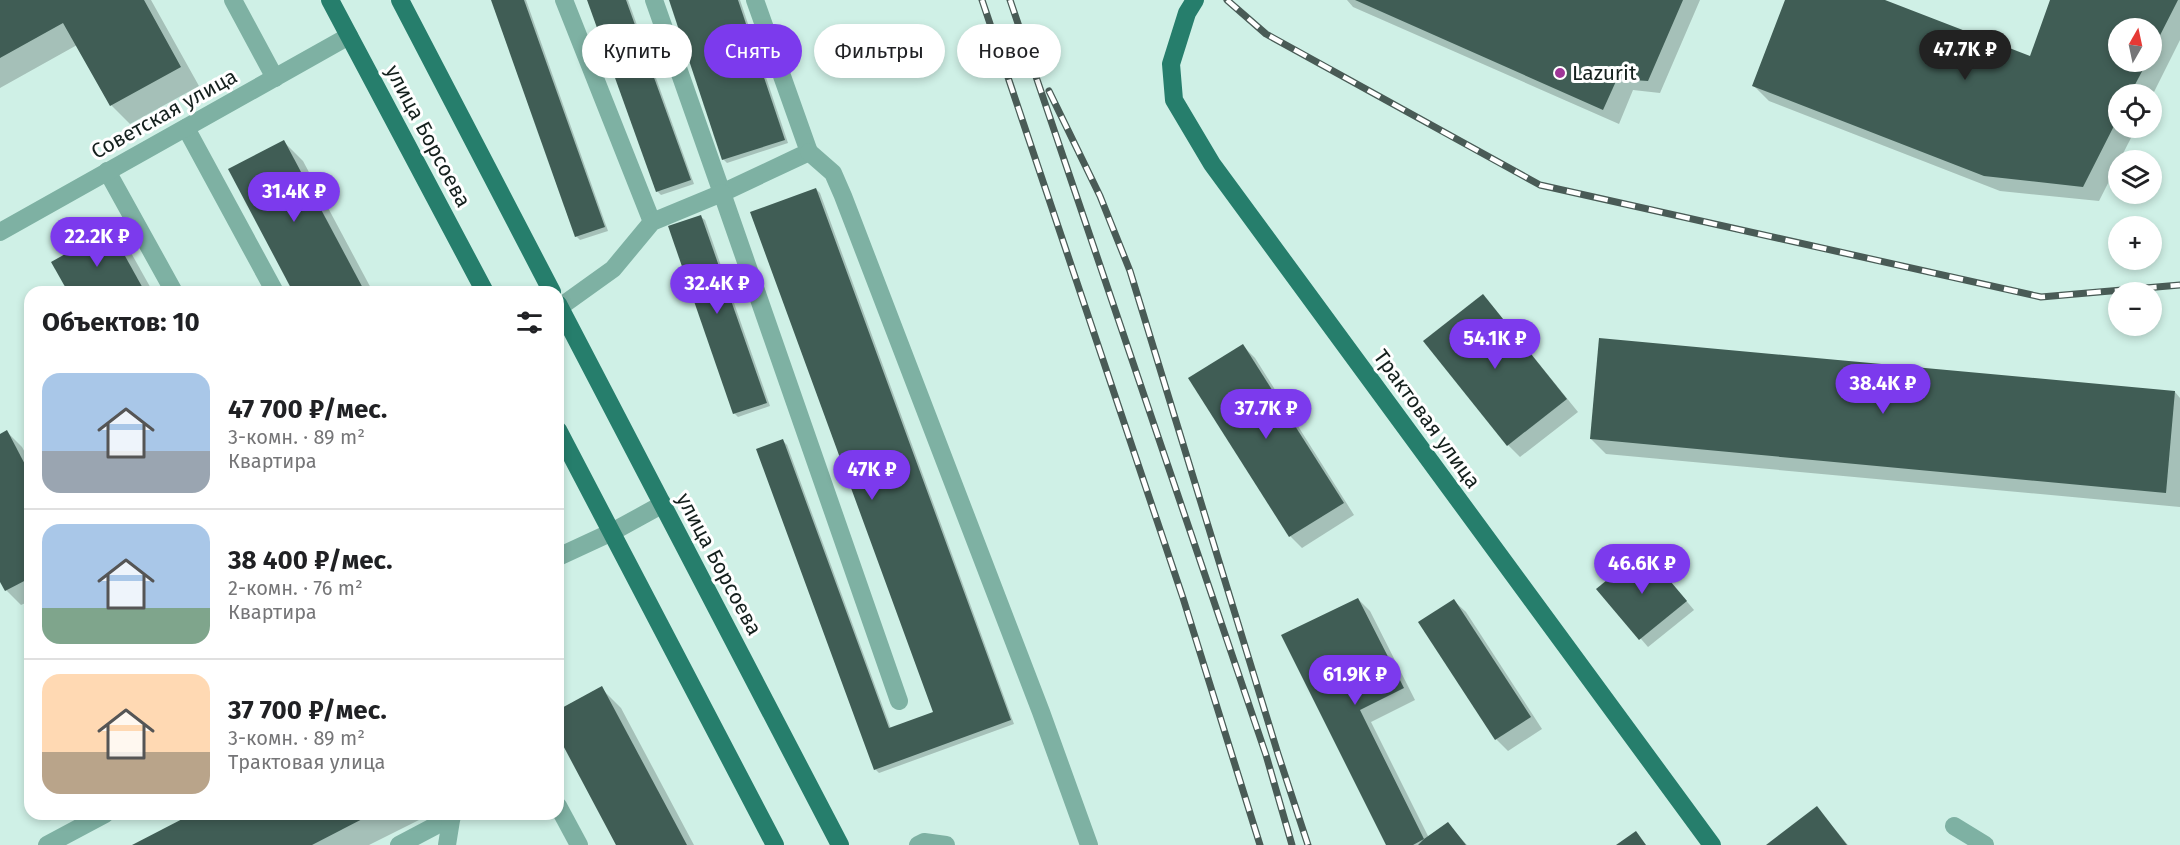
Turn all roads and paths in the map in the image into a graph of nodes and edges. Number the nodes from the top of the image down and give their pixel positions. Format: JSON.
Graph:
{"nodes":[{"id":1,"x":233,"y":0,"type":"edge"},
{"id":2,"x":330,"y":0,"type":"edge"},
{"id":3,"x":400,"y":0,"type":"edge"},
{"id":4,"x":564,"y":0,"type":"edge"},
{"id":5,"x":654,"y":0,"type":"edge"},
{"id":6,"x":754,"y":0,"type":"edge"},
{"id":7,"x":1195,"y":0,"type":"edge"},
{"id":8,"x":349,"y":36,"type":"junction"},
{"id":9,"x":275,"y":78,"type":"junction"},
{"id":10,"x":186,"y":128,"type":"junction"},
{"id":11,"x":809,"y":152,"type":"junction"},
{"id":12,"x":107,"y":171,"type":"junction"},
{"id":13,"x":722,"y":193,"type":"junction"},
{"id":14,"x":652,"y":222,"type":"junction"},
{"id":15,"x":0,"y":232,"type":"edge"},
{"id":16,"x":171,"y":286,"type":"edge"},
{"id":17,"x":272,"y":286,"type":"edge"},
{"id":18,"x":482,"y":286,"type":"edge"},
{"id":19,"x":549,"y":286,"type":"edge"},
{"id":20,"x":564,"y":297,"type":"edge"},
{"id":21,"x":564,"y":314,"type":"edge"},
{"id":22,"x":564,"y":441,"type":"edge"},
{"id":23,"x":663,"y":504,"type":"junction"},
{"id":24,"x":612,"y":532,"type":"junction"},
{"id":25,"x":564,"y":554,"type":"edge"},
{"id":26,"x":899,"y":701,"type":"dead end"},
{"id":27,"x":564,"y":817,"type":"edge"},
{"id":28,"x":94,"y":820,"type":"edge"},
{"id":29,"x":445,"y":820,"type":"edge"},
{"id":30,"x":451,"y":820,"type":"edge"},
{"id":31,"x":1954,"y":826,"type":"dead end"},
{"id":32,"x":47,"y":845,"type":"edge"},
{"id":33,"x":399,"y":845,"type":"edge"},
{"id":34,"x":447,"y":845,"type":"edge"},
{"id":35,"x":579,"y":845,"type":"edge"},
{"id":36,"x":775,"y":845,"type":"edge"},
{"id":37,"x":840,"y":845,"type":"edge"},
{"id":38,"x":918,"y":845,"type":"edge"},
{"id":39,"x":946,"y":845,"type":"edge"},
{"id":40,"x":1089,"y":845,"type":"edge"},
{"id":41,"x":1712,"y":845,"type":"edge"},
{"id":42,"x":1985,"y":845,"type":"edge"}],
"edges":[{"from":1,"to":9,"type":"street"},
{"from":2,"to":8,"type":"main road","name":"улица Борсоева"},
{"from":3,"to":19,"type":"main road","name":"улица Борсоева"},
{"from":4,"to":14,"type":"street"},
{"from":5,"to":13,"type":"street"},
{"from":6,"to":11,"type":"street"},
{"from":7,"to":41,"type":"main road","name":"Трактовая улица"},
{"from":8,"to":9,"type":"street","name":"Советская улица"},
{"from":8,"to":18,"type":"main road","name":"улица Борсоева"},
{"from":9,"to":10,"type":"street","name":"Советская улица"},
{"from":10,"to":12,"type":"street","name":"Советская улица"},
{"from":10,"to":17,"type":"street"},
{"from":11,"to":13,"type":"street"},
{"from":11,"to":40,"type":"street"},
{"from":12,"to":15,"type":"street","name":"Советская улица"},
{"from":12,"to":16,"type":"street"},
{"from":13,"to":14,"type":"street"},
{"from":13,"to":26,"type":"street"},
{"from":14,"to":20,"type":"street"},
{"from":21,"to":23,"type":"main road","name":"улица Борсоева"},
{"from":22,"to":24,"type":"main road"},
{"from":23,"to":24,"type":"street"},
{"from":23,"to":37,"type":"main road","name":"улица Борсоева"},
{"from":24,"to":25,"type":"street"},
{"from":24,"to":36,"type":"main road"},
{"from":27,"to":35,"type":"street"},
{"from":28,"to":32,"type":"street"},
{"from":29,"to":33,"type":"street"},
{"from":30,"to":34,"type":"street"},
{"from":31,"to":42,"type":"street"},
{"from":38,"to":39,"type":"street"}]}
